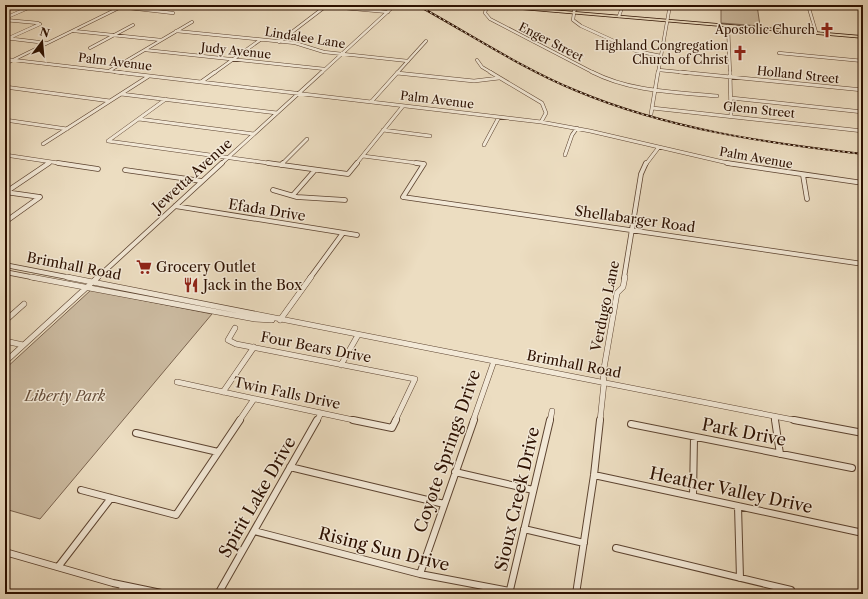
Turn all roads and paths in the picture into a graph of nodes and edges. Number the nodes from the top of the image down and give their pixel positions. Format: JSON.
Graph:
{"nodes":[{"id":1,"x":29,"y":5,"type":"edge"},
{"id":2,"x":34,"y":5,"type":"edge"},
{"id":3,"x":125,"y":5,"type":"edge"},
{"id":4,"x":310,"y":5,"type":"edge"},
{"id":5,"x":395,"y":5,"type":"edge"},
{"id":6,"x":486,"y":5,"type":"edge"},
{"id":7,"x":495,"y":5,"type":"edge"},
{"id":8,"x":502,"y":5,"type":"edge"},
{"id":9,"x":575,"y":5,"type":"edge"},
{"id":10,"x":623,"y":5,"type":"edge"},
{"id":11,"x":670,"y":5,"type":"edge"},
{"id":12,"x":808,"y":5,"type":"edge"},
{"id":13,"x":326,"y":6,"type":"junction"},
{"id":14,"x":518,"y":6,"type":"junction"},
{"id":15,"x":120,"y":8,"type":"junction"},
{"id":16,"x":388,"y":12,"type":"junction"},
{"id":17,"x":574,"y":12,"type":"junction"},
{"id":18,"x":173,"y":13,"type":"dead end"},
{"id":19,"x":620,"y":16,"type":"junction"},
{"id":20,"x":5,"y":19,"type":"edge"},
{"id":21,"x":667,"y":20,"type":"junction"},
{"id":22,"x":192,"y":22,"type":"dead end"},
{"id":23,"x":696,"y":23,"type":"junction"},
{"id":24,"x":718,"y":23,"type":"junction"},
{"id":25,"x":134,"y":25,"type":"dead end"},
{"id":26,"x":728,"y":26,"type":"junction"},
{"id":27,"x":768,"y":28,"type":"junction"},
{"id":28,"x":73,"y":31,"type":"junction"},
{"id":29,"x":176,"y":31,"type":"junction"},
{"id":30,"x":816,"y":32,"type":"junction"},
{"id":31,"x":114,"y":35,"type":"junction"},
{"id":32,"x":863,"y":36,"type":"edge"},
{"id":33,"x":6,"y":38,"type":"edge"},
{"id":34,"x":161,"y":40,"type":"junction"},
{"id":35,"x":260,"y":40,"type":"junction"},
{"id":36,"x":426,"y":41,"type":"dead end"},
{"id":37,"x":279,"y":42,"type":"junction"},
{"id":38,"x":48,"y":43,"type":"junction"},
{"id":39,"x":90,"y":48,"type":"dead end"},
{"id":40,"x":145,"y":50,"type":"junction"},
{"id":41,"x":779,"y":53,"type":"dead end"},
{"id":42,"x":342,"y":54,"type":"junction"},
{"id":43,"x":661,"y":56,"type":"junction"},
{"id":44,"x":5,"y":58,"type":"edge"},
{"id":45,"x":233,"y":59,"type":"junction"},
{"id":46,"x":14,"y":60,"type":"junction"},
{"id":47,"x":477,"y":60,"type":"dead end"},
{"id":48,"x":408,"y":61,"type":"junction"},
{"id":49,"x":863,"y":61,"type":"edge"},
{"id":50,"x":5,"y":64,"type":"edge"},
{"id":51,"x":325,"y":69,"type":"junction"},
{"id":52,"x":659,"y":70,"type":"junction"},
{"id":53,"x":109,"y":71,"type":"junction"},
{"id":54,"x":397,"y":73,"type":"junction"},
{"id":55,"x":149,"y":76,"type":"junction"},
{"id":56,"x":730,"y":77,"type":"junction"},
{"id":57,"x":499,"y":78,"type":"junction"},
{"id":58,"x":201,"y":82,"type":"junction"},
{"id":59,"x":5,"y":87,"type":"edge"},
{"id":60,"x":655,"y":90,"type":"junction"},
{"id":61,"x":863,"y":90,"type":"edge"},
{"id":62,"x":299,"y":93,"type":"junction"},
{"id":63,"x":121,"y":94,"type":"junction"},
{"id":64,"x":717,"y":96,"type":"dead end"},
{"id":65,"x":731,"y":98,"type":"junction"},
{"id":66,"x":166,"y":99,"type":"junction"},
{"id":67,"x":110,"y":101,"type":"junction"},
{"id":68,"x":371,"y":102,"type":"junction"},
{"id":69,"x":403,"y":106,"type":"junction"},
{"id":70,"x":652,"y":108,"type":"junction"},
{"id":71,"x":863,"y":112,"type":"edge"},
{"id":72,"x":277,"y":113,"type":"junction"},
{"id":73,"x":651,"y":114,"type":"dead end"},
{"id":74,"x":731,"y":116,"type":"junction"},
{"id":75,"x":499,"y":117,"type":"junction"},
{"id":76,"x":139,"y":119,"type":"junction"},
{"id":77,"x":5,"y":120,"type":"edge"},
{"id":78,"x":541,"y":122,"type":"junction"},
{"id":79,"x":577,"y":128,"type":"junction"},
{"id":80,"x":67,"y":129,"type":"junction"},
{"id":81,"x":383,"y":130,"type":"junction"},
{"id":82,"x":863,"y":131,"type":"edge"},
{"id":83,"x":254,"y":134,"type":"junction"},
{"id":84,"x":430,"y":136,"type":"dead end"},
{"id":85,"x":307,"y":138,"type":"dead end"},
{"id":86,"x":43,"y":144,"type":"dead end"},
{"id":87,"x":484,"y":145,"type":"dead end"},
{"id":88,"x":659,"y":147,"type":"junction"},
{"id":89,"x":5,"y":155,"type":"edge"},
{"id":90,"x":565,"y":155,"type":"dead end"},
{"id":91,"x":363,"y":156,"type":"junction"},
{"id":92,"x":228,"y":158,"type":"junction"},
{"id":93,"x":50,"y":162,"type":"junction"},
{"id":94,"x":281,"y":165,"type":"junction"},
{"id":95,"x":98,"y":169,"type":"dead end"},
{"id":96,"x":125,"y":170,"type":"dead end"},
{"id":97,"x":315,"y":170,"type":"junction"},
{"id":98,"x":803,"y":176,"type":"junction"},
{"id":99,"x":202,"y":181,"type":"junction"},
{"id":100,"x":863,"y":183,"type":"edge"},
{"id":101,"x":273,"y":190,"type":"dead end"},
{"id":102,"x":5,"y":192,"type":"edge"},
{"id":103,"x":293,"y":195,"type":"junction"},
{"id":104,"x":807,"y":199,"type":"dead end"},
{"id":105,"x":345,"y":200,"type":"dead end"},
{"id":106,"x":175,"y":206,"type":"junction"},
{"id":107,"x":5,"y":222,"type":"edge"},
{"id":108,"x":632,"y":230,"type":"junction"},
{"id":109,"x":343,"y":233,"type":"junction"},
{"id":110,"x":357,"y":235,"type":"dead end"},
{"id":111,"x":863,"y":264,"type":"edge"},
{"id":112,"x":5,"y":265,"type":"edge"},
{"id":113,"x":5,"y":272,"type":"edge"},
{"id":114,"x":92,"y":281,"type":"junction"},
{"id":115,"x":86,"y":287,"type":"junction"},
{"id":116,"x":145,"y":297,"type":"junction"},
{"id":117,"x":188,"y":299,"type":"junction"},
{"id":118,"x":24,"y":304,"type":"dead end"},
{"id":119,"x":200,"y":308,"type":"junction"},
{"id":120,"x":241,"y":310,"type":"junction"},
{"id":121,"x":280,"y":320,"type":"junction"},
{"id":122,"x":5,"y":321,"type":"edge"},
{"id":123,"x":234,"y":328,"type":"dead end"},
{"id":124,"x":358,"y":335,"type":"junction"},
{"id":125,"x":5,"y":341,"type":"edge"},
{"id":126,"x":23,"y":345,"type":"junction"},
{"id":127,"x":254,"y":347,"type":"junction"},
{"id":128,"x":494,"y":361,"type":"junction"},
{"id":129,"x":5,"y":362,"type":"edge"},
{"id":130,"x":341,"y":365,"type":"junction"},
{"id":131,"x":177,"y":382,"type":"dead end"},
{"id":132,"x":604,"y":382,"type":"junction"},
{"id":133,"x":223,"y":392,"type":"junction"},
{"id":134,"x":254,"y":399,"type":"junction"},
{"id":135,"x":552,"y":411,"type":"dead end"},
{"id":136,"x":321,"y":413,"type":"junction"},
{"id":137,"x":774,"y":416,"type":"junction"},
{"id":138,"x":631,"y":424,"type":"dead end"},
{"id":139,"x":392,"y":428,"type":"joint"},
{"id":140,"x":136,"y":433,"type":"dead end"},
{"id":141,"x":863,"y":433,"type":"edge"},
{"id":142,"x":694,"y":437,"type":"junction"},
{"id":143,"x":218,"y":452,"type":"junction"},
{"id":144,"x":780,"y":454,"type":"junction"},
{"id":145,"x":290,"y":467,"type":"junction"},
{"id":146,"x":852,"y":468,"type":"dead end"},
{"id":147,"x":455,"y":472,"type":"junction"},
{"id":148,"x":594,"y":475,"type":"junction"},
{"id":149,"x":80,"y":490,"type":"dead end"},
{"id":150,"x":534,"y":490,"type":"junction"},
{"id":151,"x":692,"y":496,"type":"junction"},
{"id":152,"x":111,"y":498,"type":"junction"},
{"id":153,"x":444,"y":504,"type":"junction"},
{"id":154,"x":738,"y":506,"type":"junction"},
{"id":155,"x":524,"y":529,"type":"junction"},
{"id":156,"x":254,"y":531,"type":"junction"},
{"id":157,"x":863,"y":533,"type":"edge"},
{"id":158,"x":584,"y":543,"type":"junction"},
{"id":159,"x":616,"y":548,"type":"dead end"},
{"id":160,"x":5,"y":552,"type":"edge"},
{"id":161,"x":58,"y":567,"type":"junction"},
{"id":162,"x":420,"y":574,"type":"junction"},
{"id":163,"x":740,"y":578,"type":"junction"},
{"id":164,"x":124,"y":586,"type":"junction"},
{"id":165,"x":509,"y":592,"type":"edge"},
{"id":166,"x":791,"y":592,"type":"edge"},
{"id":167,"x":119,"y":594,"type":"edge"},
{"id":168,"x":166,"y":594,"type":"edge"},
{"id":169,"x":218,"y":594,"type":"edge"},
{"id":170,"x":576,"y":594,"type":"edge"}],
"edges":[{"from":1,"to":2,"type":"street"},
{"from":2,"to":20,"type":"street"},
{"from":3,"to":15,"type":"street"},
{"from":4,"to":13,"type":"street"},
{"from":5,"to":16,"type":"street","name":"Jewetta Avenue"},
{"from":6,"to":17,"type":"main road"},
{"from":6,"to":60,"type":"street","name":"Enger Street"},
{"from":7,"to":14,"type":"main road"},
{"from":8,"to":14,"type":"main road"},
{"from":9,"to":17,"type":"street"},
{"from":10,"to":19,"type":"street"},
{"from":11,"to":21,"type":"street"},
{"from":12,"to":30,"type":"street"},
{"from":13,"to":16,"type":"street"},
{"from":13,"to":37,"type":"street"},
{"from":14,"to":17,"type":"main road"},
{"from":15,"to":18,"type":"street"},
{"from":15,"to":28,"type":"street"},
{"from":16,"to":42,"type":"street","name":"Jewetta Avenue"},
{"from":17,"to":19,"type":"main road"},
{"from":17,"to":19,"type":"main road"},
{"from":17,"to":43,"type":"street"},
{"from":19,"to":21,"type":"main road"},
{"from":20,"to":33,"type":"street"},
{"from":21,"to":23,"type":"main road"},
{"from":21,"to":24,"type":"main road"},
{"from":21,"to":43,"type":"street"},
{"from":22,"to":29,"type":"street"},
{"from":23,"to":24,"type":"main road"},
{"from":23,"to":26,"type":"main road"},
{"from":24,"to":27,"type":"main road"},
{"from":25,"to":31,"type":"street"},
{"from":26,"to":27,"type":"main road"},
{"from":26,"to":32,"type":"main road"},
{"from":26,"to":56,"type":"street"},
{"from":27,"to":30,"type":"main road"},
{"from":28,"to":31,"type":"street"},
{"from":28,"to":38,"type":"street"},
{"from":29,"to":34,"type":"street"},
{"from":29,"to":35,"type":"street","name":"Lindalee Lane"},
{"from":30,"to":32,"type":"main road"},
{"from":31,"to":34,"type":"street"},
{"from":31,"to":39,"type":"street"},
{"from":33,"to":38,"type":"street"},
{"from":34,"to":40,"type":"street"},
{"from":35,"to":37,"type":"street","name":"Lindalee Lane"},
{"from":35,"to":45,"type":"street"},
{"from":36,"to":48,"type":"street"},
{"from":37,"to":42,"type":"street","name":"Lindalee Lane"},
{"from":38,"to":46,"type":"street"},
{"from":40,"to":45,"type":"street","name":"Judy Avenue"},
{"from":40,"to":53,"type":"street"},
{"from":41,"to":49,"type":"street"},
{"from":42,"to":48,"type":"street","name":"Lindalee Lane"},
{"from":42,"to":51,"type":"street","name":"Jewetta Avenue"},
{"from":43,"to":52,"type":"street"},
{"from":44,"to":46,"type":"street","name":"Palm Avenue"},
{"from":45,"to":51,"type":"street","name":"Judy Avenue"},
{"from":45,"to":58,"type":"street"},
{"from":46,"to":50,"type":"street"},
{"from":46,"to":53,"type":"street","name":"Palm Avenue"},
{"from":47,"to":57,"type":"street"},
{"from":48,"to":54,"type":"street"},
{"from":51,"to":62,"type":"street","name":"Jewetta Avenue"},
{"from":52,"to":56,"type":"street","name":"Holland Street"},
{"from":52,"to":60,"type":"street"},
{"from":53,"to":55,"type":"street","name":"Palm Avenue"},
{"from":54,"to":57,"type":"street"},
{"from":54,"to":68,"type":"street"},
{"from":55,"to":58,"type":"street","name":"Palm Avenue"},
{"from":55,"to":63,"type":"street"},
{"from":56,"to":61,"type":"street","name":"Holland Street"},
{"from":56,"to":65,"type":"street"},
{"from":57,"to":78,"type":"street"},
{"from":58,"to":62,"type":"street","name":"Palm Avenue"},
{"from":59,"to":67,"type":"street"},
{"from":60,"to":64,"type":"street","name":"Enger Street"},
{"from":60,"to":70,"type":"street"},
{"from":62,"to":68,"type":"street","name":"Palm Avenue"},
{"from":62,"to":72,"type":"street","name":"Jewetta Avenue"},
{"from":63,"to":66,"type":"street"},
{"from":63,"to":67,"type":"street"},
{"from":65,"to":71,"type":"street"},
{"from":65,"to":74,"type":"street"},
{"from":66,"to":72,"type":"street"},
{"from":66,"to":76,"type":"street"},
{"from":67,"to":80,"type":"street"},
{"from":68,"to":69,"type":"street","name":"Palm Avenue"},
{"from":69,"to":75,"type":"street","name":"Palm Avenue"},
{"from":69,"to":81,"type":"street"},
{"from":70,"to":73,"type":"street"},
{"from":70,"to":74,"type":"street","name":"Glenn Street"},
{"from":72,"to":83,"type":"street","name":"Jewetta Avenue"},
{"from":74,"to":82,"type":"street","name":"Glenn Street"},
{"from":75,"to":78,"type":"street","name":"Palm Avenue"},
{"from":75,"to":87,"type":"street"},
{"from":76,"to":83,"type":"street"},
{"from":76,"to":92,"type":"street"},
{"from":77,"to":80,"type":"street"},
{"from":78,"to":79,"type":"street","name":"Palm Avenue"},
{"from":79,"to":88,"type":"street","name":"Palm Avenue"},
{"from":79,"to":90,"type":"street"},
{"from":80,"to":86,"type":"street"},
{"from":81,"to":84,"type":"street"},
{"from":81,"to":91,"type":"street"},
{"from":83,"to":92,"type":"street","name":"Jewetta Avenue"},
{"from":85,"to":94,"type":"street"},
{"from":88,"to":98,"type":"street","name":"Palm Avenue"},
{"from":88,"to":108,"type":"street","name":"Verdugo Lane"},
{"from":89,"to":93,"type":"street"},
{"from":91,"to":97,"type":"street"},
{"from":91,"to":108,"type":"street","name":"Shellabarger Road"},
{"from":92,"to":94,"type":"street"},
{"from":92,"to":99,"type":"street","name":"Jewetta Avenue"},
{"from":93,"to":95,"type":"street"},
{"from":93,"to":102,"type":"street"},
{"from":94,"to":97,"type":"street"},
{"from":96,"to":99,"type":"street"},
{"from":97,"to":103,"type":"street"},
{"from":98,"to":100,"type":"street","name":"Palm Avenue"},
{"from":98,"to":104,"type":"street"},
{"from":99,"to":106,"type":"street","name":"Jewetta Avenue"},
{"from":101,"to":103,"type":"street"},
{"from":102,"to":107,"type":"street"},
{"from":103,"to":105,"type":"street"},
{"from":106,"to":109,"type":"street","name":"Efada Drive"},
{"from":106,"to":114,"type":"street","name":"Jewetta Avenue"},
{"from":108,"to":111,"type":"street","name":"Shellabarger Road"},
{"from":108,"to":132,"type":"street","name":"Verdugo Lane"},
{"from":109,"to":110,"type":"street","name":"Efada Drive"},
{"from":109,"to":121,"type":"street"},
{"from":112,"to":114,"type":"street","name":"Brimhall Road"},
{"from":113,"to":115,"type":"street","name":"Brimhall Road"},
{"from":114,"to":115,"type":"street","name":"Jewetta Avenue"},
{"from":114,"to":117,"type":"street","name":"Brimhall Road"},
{"from":115,"to":116,"type":"street","name":"Brimhall Road"},
{"from":115,"to":126,"type":"street","name":"Jewetta Avenue"},
{"from":116,"to":117,"type":"street"},
{"from":116,"to":119,"type":"street","name":"Brimhall Road"},
{"from":117,"to":120,"type":"street","name":"Brimhall Road"},
{"from":118,"to":122,"type":"street"},
{"from":119,"to":120,"type":"street"},
{"from":119,"to":121,"type":"street","name":"Brimhall Road"},
{"from":120,"to":121,"type":"street","name":"Brimhall Road"},
{"from":121,"to":124,"type":"street","name":"Brimhall Road"},
{"from":123,"to":127,"type":"street","name":"Four Bears Drive"},
{"from":124,"to":128,"type":"street","name":"Brimhall Road"},
{"from":124,"to":130,"type":"street"},
{"from":125,"to":126,"type":"street"},
{"from":126,"to":129,"type":"street","name":"Jewetta Avenue"},
{"from":127,"to":130,"type":"street","name":"Four Bears Drive"},
{"from":127,"to":133,"type":"street"},
{"from":128,"to":132,"type":"street","name":"Brimhall Road"},
{"from":128,"to":147,"type":"street","name":"Coyote Springs Drive"},
{"from":130,"to":139,"type":"street","name":"Four Bears Drive"},
{"from":131,"to":133,"type":"street","name":"Twin Falls Drive"},
{"from":132,"to":137,"type":"street","name":"Brimhall Road"},
{"from":132,"to":148,"type":"street","name":"Verdugo Lane"},
{"from":133,"to":134,"type":"street","name":"Twin Falls Drive"},
{"from":134,"to":136,"type":"street","name":"Twin Falls Drive"},
{"from":134,"to":143,"type":"street"},
{"from":135,"to":150,"type":"street","name":"Sioux Creek Drive"},
{"from":136,"to":139,"type":"street","name":"Twin Falls Drive"},
{"from":136,"to":145,"type":"street","name":"Spirit Lake Drive"},
{"from":137,"to":141,"type":"street","name":"Brimhall Road"},
{"from":137,"to":144,"type":"street"},
{"from":138,"to":142,"type":"street","name":"Park Drive"},
{"from":140,"to":143,"type":"street"},
{"from":142,"to":144,"type":"street","name":"Park Drive"},
{"from":142,"to":151,"type":"street"},
{"from":143,"to":152,"type":"street"},
{"from":144,"to":146,"type":"street","name":"Park Drive"},
{"from":145,"to":153,"type":"street"},
{"from":145,"to":156,"type":"street","name":"Spirit Lake Drive"},
{"from":147,"to":150,"type":"street"},
{"from":147,"to":153,"type":"street","name":"Coyote Springs Drive"},
{"from":148,"to":151,"type":"street","name":"Heather Valley Drive"},
{"from":148,"to":158,"type":"street","name":"Verdugo Lane"},
{"from":149,"to":152,"type":"street"},
{"from":150,"to":155,"type":"street","name":"Sioux Creek Drive"},
{"from":151,"to":154,"type":"street","name":"Heather Valley Drive"},
{"from":152,"to":161,"type":"street"},
{"from":153,"to":162,"type":"street","name":"Coyote Springs Drive"},
{"from":154,"to":157,"type":"street","name":"Heather Valley Drive"},
{"from":154,"to":163,"type":"street"},
{"from":155,"to":158,"type":"street"},
{"from":155,"to":165,"type":"street","name":"Sioux Creek Drive"},
{"from":156,"to":162,"type":"street","name":"Rising Sun Drive"},
{"from":156,"to":169,"type":"street","name":"Spirit Lake Drive"},
{"from":158,"to":170,"type":"street","name":"Verdugo Lane"},
{"from":159,"to":163,"type":"street"},
{"from":160,"to":161,"type":"street"},
{"from":161,"to":164,"type":"street"},
{"from":162,"to":165,"type":"street","name":"Rising Sun Drive"},
{"from":163,"to":166,"type":"street"},
{"from":164,"to":167,"type":"street"},
{"from":164,"to":168,"type":"street"}]}
